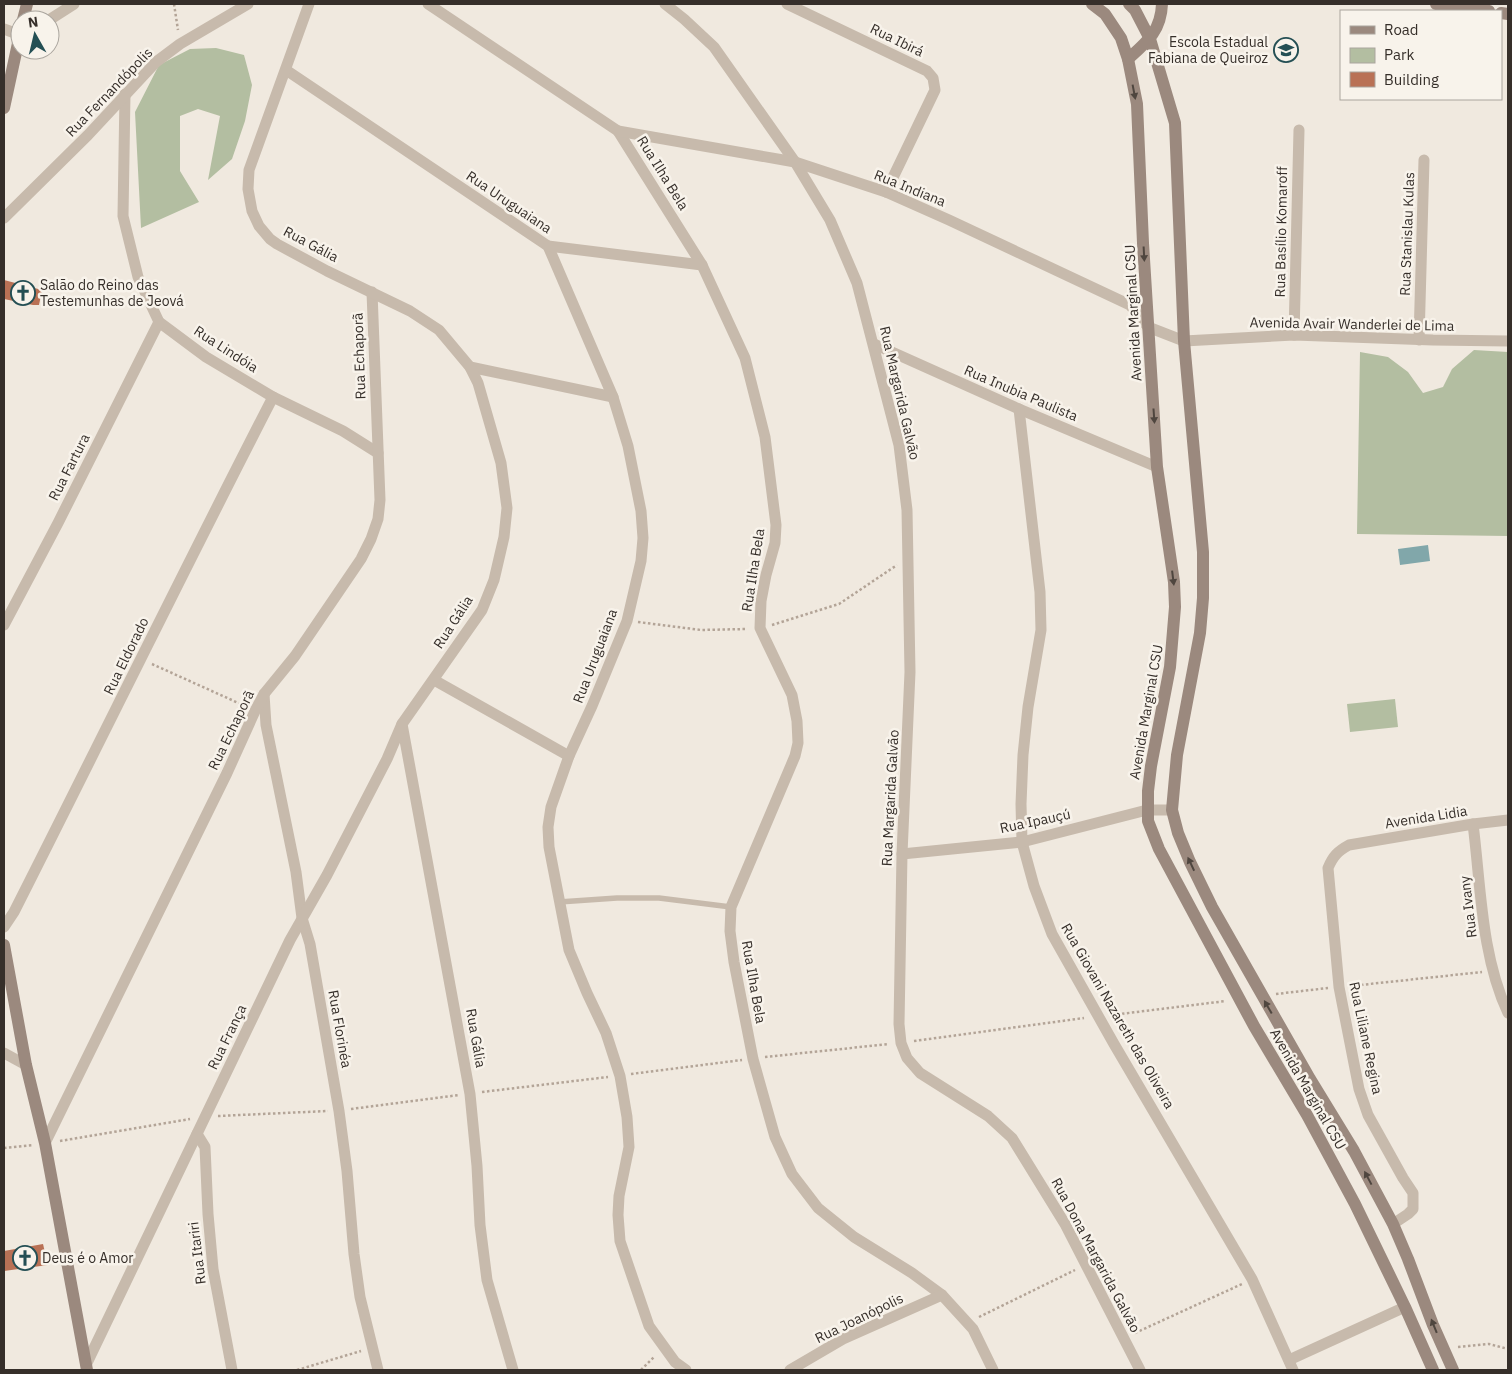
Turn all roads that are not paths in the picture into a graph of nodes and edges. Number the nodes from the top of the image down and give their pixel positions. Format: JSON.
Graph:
{"nodes":[{"id":1,"x":74,"y":4,"type":"edge"},
{"id":2,"x":248,"y":4,"type":"edge"},
{"id":3,"x":309,"y":4,"type":"edge"},
{"id":4,"x":428,"y":4,"type":"edge"},
{"id":5,"x":665,"y":4,"type":"edge"},
{"id":6,"x":787,"y":4,"type":"edge"},
{"id":7,"x":1092,"y":4,"type":"edge"},
{"id":8,"x":1130,"y":4,"type":"edge"},
{"id":9,"x":1162,"y":4,"type":"edge"},
{"id":10,"x":1436,"y":4,"type":"edge"},
{"id":11,"x":1481,"y":10,"type":"edge"},
{"id":12,"x":60,"y":13,"type":"edge"},
{"id":13,"x":1150,"y":39,"type":"junction"},
{"id":14,"x":1128,"y":59,"type":"junction"},
{"id":15,"x":14,"y":60,"type":"edge"},
{"id":16,"x":286,"y":70,"type":"junction"},
{"id":17,"x":125,"y":94,"type":"junction"},
{"id":18,"x":4,"y":108,"type":"edge"},
{"id":19,"x":1298,"y":130,"type":"dead end"},
{"id":20,"x":618,"y":131,"type":"junction"},
{"id":21,"x":1424,"y":160,"type":"dead end"},
{"id":22,"x":795,"y":162,"type":"junction"},
{"id":23,"x":886,"y":192,"type":"junction"},
{"id":24,"x":4,"y":218,"type":"edge"},
{"id":25,"x":548,"y":246,"type":"junction"},
{"id":26,"x":702,"y":265,"type":"junction"},
{"id":27,"x":372,"y":292,"type":"junction"},
{"id":28,"x":159,"y":322,"type":"junction"},
{"id":29,"x":1148,"y":327,"type":"junction"},
{"id":30,"x":1294,"y":335,"type":"junction"},
{"id":31,"x":1419,"y":340,"type":"junction"},
{"id":32,"x":1184,"y":341,"type":"junction"},
{"id":33,"x":1508,"y":341,"type":"edge"},
{"id":34,"x":874,"y":344,"type":"junction"},
{"id":35,"x":470,"y":367,"type":"junction"},
{"id":36,"x":273,"y":397,"type":"junction"},
{"id":37,"x":613,"y":397,"type":"junction"},
{"id":38,"x":1019,"y":409,"type":"junction"},
{"id":39,"x":378,"y":453,"type":"junction"},
{"id":40,"x":1158,"y":467,"type":"junction"},
{"id":41,"x":4,"y":625,"type":"edge"},
{"id":42,"x":434,"y":680,"type":"junction"},
{"id":43,"x":264,"y":694,"type":"junction"},
{"id":44,"x":402,"y":724,"type":"junction"},
{"id":45,"x":569,"y":756,"type":"junction"},
{"id":46,"x":1147,"y":810,"type":"junction"},
{"id":47,"x":1172,"y":810,"type":"junction"},
{"id":48,"x":1508,"y":820,"type":"edge"},
{"id":49,"x":1473,"y":824,"type":"junction"},
{"id":50,"x":1022,"y":842,"type":"junction"},
{"id":51,"x":1349,"y":845,"type":"joint"},
{"id":52,"x":902,"y":854,"type":"junction"},
{"id":53,"x":901,"y":883,"type":"joint"},
{"id":54,"x":559,"y":902,"type":"junction"},
{"id":55,"x":731,"y":907,"type":"junction"},
{"id":56,"x":302,"y":918,"type":"junction"},
{"id":57,"x":4,"y":927,"type":"edge"},
{"id":58,"x":4,"y":945,"type":"edge"},
{"id":59,"x":1508,"y":1013,"type":"edge"},
{"id":60,"x":4,"y":1053,"type":"edge"},
{"id":61,"x":26,"y":1065,"type":"junction"},
{"id":62,"x":196,"y":1134,"type":"junction"},
{"id":63,"x":45,"y":1143,"type":"junction"},
{"id":64,"x":1393,"y":1224,"type":"junction"},
{"id":65,"x":942,"y":1295,"type":"junction"},
{"id":66,"x":1405,"y":1307,"type":"junction"},
{"id":67,"x":1291,"y":1365,"type":"edge"},
{"id":68,"x":86,"y":1368,"type":"edge"},
{"id":69,"x":232,"y":1370,"type":"edge"},
{"id":70,"x":378,"y":1370,"type":"edge"},
{"id":71,"x":513,"y":1370,"type":"edge"},
{"id":72,"x":686,"y":1370,"type":"edge"},
{"id":73,"x":790,"y":1370,"type":"edge"},
{"id":74,"x":993,"y":1370,"type":"edge"},
{"id":75,"x":1140,"y":1370,"type":"edge"},
{"id":76,"x":1433,"y":1370,"type":"edge"},
{"id":77,"x":1454,"y":1370,"type":"edge"}],
"edges":[{"from":1,"to":12,"type":"street"},
{"from":2,"to":17,"type":"street","name":"Rua Fernandópolis"},
{"from":3,"to":16,"type":"street","name":"Rua Gália"},
{"from":4,"to":20,"type":"street","name":"Rua Ilha Bela"},
{"from":5,"to":22,"type":"street","name":"Rua Margarida Galvão"},
{"from":6,"to":23,"type":"street","name":"Rua Ibirá"},
{"from":7,"to":14,"type":"main road","name":"Avenida Marginal CSU"},
{"from":8,"to":13,"type":"main road","name":"Avenida Marginal CSU"},
{"from":9,"to":13,"type":"main road"},
{"from":10,"to":11,"type":"main road"},
{"from":13,"to":14,"type":"main road"},
{"from":13,"to":32,"type":"main road","name":"Avenida Marginal CSU"},
{"from":14,"to":29,"type":"main road","name":"Avenida Marginal CSU","one_way":true},
{"from":15,"to":18,"type":"main road"},
{"from":16,"to":25,"type":"street","name":"Rua Uruguaiana"},
{"from":16,"to":27,"type":"street","name":"Rua Gália"},
{"from":17,"to":24,"type":"street","name":"Rua Fernandópolis"},
{"from":17,"to":28,"type":"street","name":"Rua Lindóia"},
{"from":19,"to":30,"type":"street","name":"Rua Basílio Komaroff"},
{"from":20,"to":22,"type":"street","name":"Rua Indiana"},
{"from":20,"to":26,"type":"street","name":"Rua Ilha Bela"},
{"from":21,"to":31,"type":"street","name":"Rua Stanislau Kulas"},
{"from":22,"to":23,"type":"street","name":"Rua Indiana"},
{"from":22,"to":34,"type":"street","name":"Rua Margarida Galvão"},
{"from":23,"to":29,"type":"street","name":"Rua Indiana"},
{"from":25,"to":26,"type":"street"},
{"from":25,"to":37,"type":"street","name":"Rua Uruguaiana"},
{"from":26,"to":55,"type":"street","name":"Rua Ilha Bela"},
{"from":27,"to":35,"type":"street","name":"Rua Gália"},
{"from":27,"to":39,"type":"street","name":"Rua Echaporã"},
{"from":28,"to":36,"type":"street","name":"Rua Lindóia"},
{"from":28,"to":41,"type":"street","name":"Rua Fartura"},
{"from":29,"to":32,"type":"street","name":"Avenida Avair Wanderlei de Lima"},
{"from":29,"to":40,"type":"main road","name":"Avenida Marginal CSU","one_way":true},
{"from":30,"to":31,"type":"street","name":"Avenida Avair Wanderlei de Lima"},
{"from":30,"to":32,"type":"street","name":"Avenida Avair Wanderlei de Lima"},
{"from":31,"to":33,"type":"street","name":"Avenida Avair Wanderlei de Lima"},
{"from":32,"to":47,"type":"main road","name":"Avenida Marginal CSU"},
{"from":34,"to":38,"type":"street","name":"Rua Inubia Paulista"},
{"from":34,"to":52,"type":"street","name":"Rua Margarida Galvão"},
{"from":35,"to":37,"type":"street"},
{"from":35,"to":42,"type":"street","name":"Rua Gália"},
{"from":36,"to":39,"type":"street","name":"Rua Lindóia"},
{"from":36,"to":57,"type":"street","name":"Rua Eldorado"},
{"from":37,"to":45,"type":"street","name":"Rua Uruguaiana"},
{"from":38,"to":40,"type":"street","name":"Rua Inubia Paulista"},
{"from":38,"to":50,"type":"street","name":"Rua Giovani Nazareth das Oliveira"},
{"from":39,"to":43,"type":"street","name":"Rua Echaporã"},
{"from":40,"to":46,"type":"main road","name":"Avenida Marginal CSU","one_way":true},
{"from":42,"to":44,"type":"street","name":"Rua Gália"},
{"from":42,"to":45,"type":"street"},
{"from":43,"to":56,"type":"street","name":"Rua Florinéa"},
{"from":43,"to":63,"type":"street","name":"Rua Echaporã"},
{"from":44,"to":56,"type":"street","name":"Rua França"},
{"from":44,"to":71,"type":"street","name":"Rua Gália"},
{"from":45,"to":54,"type":"street","name":"Rua Uruguaiana"},
{"from":46,"to":47,"type":"street","name":"Rua Ipauçú"},
{"from":46,"to":50,"type":"street","name":"Rua Ipauçú"},
{"from":46,"to":66,"type":"main road","name":"Avenida Marginal CSU"},
{"from":64,"to":47,"type":"main road","name":"Avenida Marginal CSU","one_way":true},
{"from":48,"to":49,"type":"street","name":"Avenida Lidia"},
{"from":49,"to":51,"type":"street","name":"Avenida Lidia"},
{"from":49,"to":59,"type":"street","name":"Rua Ivany"},
{"from":50,"to":52,"type":"street","name":"Rua Ipauçú"},
{"from":50,"to":67,"type":"street","name":"Rua Giovani Nazareth das Oliveira"},
{"from":51,"to":64,"type":"street","name":"Rua Liliane Regina"},
{"from":52,"to":53,"type":"street","name":"Rua Margarida Galvão"},
{"from":53,"to":75,"type":"street","name":"Rua Dona Margarida Galvão"},
{"from":54,"to":55,"type":"lane"},
{"from":54,"to":72,"type":"street","name":"Rua Uruguaiana"},
{"from":55,"to":65,"type":"street","name":"Rua Ilha Bela"},
{"from":56,"to":62,"type":"street","name":"Rua França"},
{"from":56,"to":70,"type":"street","name":"Rua Florinéa"},
{"from":58,"to":61,"type":"main road"},
{"from":60,"to":61,"type":"street"},
{"from":61,"to":63,"type":"main road"},
{"from":62,"to":68,"type":"street","name":"Rua França"},
{"from":62,"to":69,"type":"street","name":"Rua Itariri"},
{"from":63,"to":68,"type":"main road"},
{"from":77,"to":64,"type":"main road","name":"Avenida Marginal CSU","one_way":true},
{"from":65,"to":73,"type":"street","name":"Rua Joanópolis"},
{"from":65,"to":74,"type":"street","name":"Rua Ilha Bela"},
{"from":66,"to":67,"type":"street"},
{"from":66,"to":76,"type":"main road","name":"Avenida Marginal CSU"}]}
